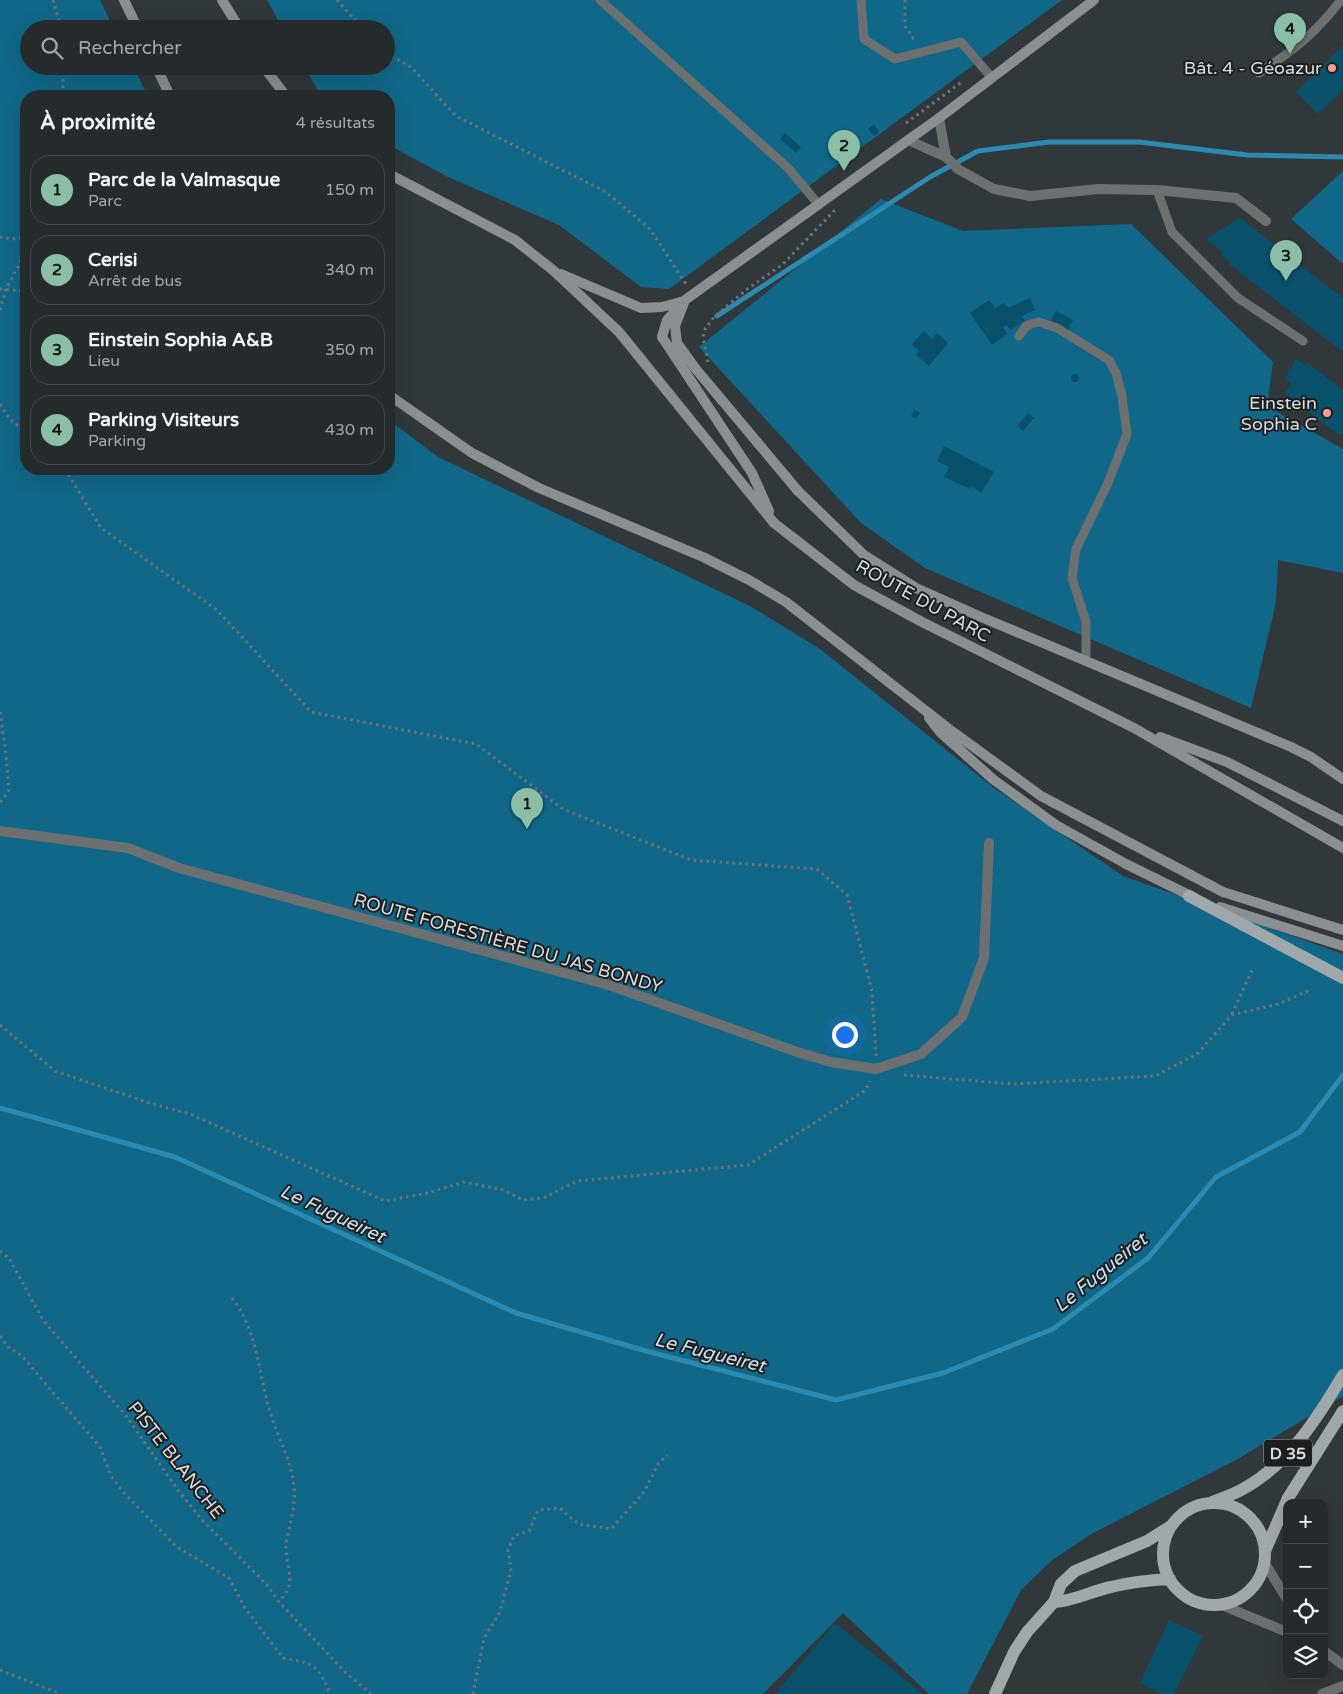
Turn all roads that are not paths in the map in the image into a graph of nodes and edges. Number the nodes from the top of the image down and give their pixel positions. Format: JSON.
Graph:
{"nodes":[{"id":1,"x":124,"y":0,"type":"edge"},
{"id":2,"x":222,"y":0,"type":"edge"},
{"id":3,"x":600,"y":0,"type":"edge"},
{"id":4,"x":861,"y":0,"type":"edge"},
{"id":5,"x":1094,"y":0,"type":"edge"},
{"id":6,"x":1341,"y":0,"type":"edge"},
{"id":7,"x":134,"y":20,"type":"edge"},
{"id":8,"x":234,"y":20,"type":"edge"},
{"id":9,"x":1258,"y":73,"type":"dead end"},
{"id":10,"x":160,"y":75,"type":"edge"},
{"id":11,"x":271,"y":75,"type":"edge"},
{"id":12,"x":992,"y":78,"type":"junction"},
{"id":13,"x":167,"y":90,"type":"edge"},
{"id":14,"x":282,"y":90,"type":"edge"},
{"id":15,"x":939,"y":118,"type":"junction"},
{"id":16,"x":908,"y":140,"type":"junction"},
{"id":17,"x":946,"y":156,"type":"junction"},
{"id":18,"x":395,"y":177,"type":"edge"},
{"id":19,"x":1158,"y":190,"type":"junction"},
{"id":20,"x":819,"y":205,"type":"junction"},
{"id":21,"x":1266,"y":221,"type":"dead end"},
{"id":22,"x":554,"y":271,"type":"junction"},
{"id":23,"x":689,"y":298,"type":"junction"},
{"id":24,"x":1019,"y":336,"type":"dead end"},
{"id":25,"x":1303,"y":341,"type":"dead end"},
{"id":26,"x":395,"y":399,"type":"edge"},
{"id":27,"x":774,"y":523,"type":"junction"},
{"id":28,"x":1086,"y":661,"type":"junction"},
{"id":29,"x":919,"y":704,"type":"junction"},
{"id":30,"x":1134,"y":728,"type":"junction"},
{"id":31,"x":1343,"y":780,"type":"edge"},
{"id":32,"x":1343,"y":820,"type":"edge"},
{"id":33,"x":0,"y":831,"type":"edge"},
{"id":34,"x":989,"y":843,"type":"dead end"},
{"id":35,"x":1343,"y":848,"type":"edge"},
{"id":36,"x":1189,"y":896,"type":"junction"},
{"id":37,"x":1343,"y":930,"type":"edge"},
{"id":38,"x":1343,"y":946,"type":"edge"},
{"id":39,"x":1343,"y":978,"type":"edge"},
{"id":40,"x":1343,"y":1374,"type":"edge"},
{"id":41,"x":1343,"y":1411,"type":"edge"},
{"id":42,"x":1208,"y":1504,"type":"junction"},
{"id":43,"x":1172,"y":1526,"type":"junction"},
{"id":44,"x":1265,"y":1556,"type":"junction"},
{"id":45,"x":1170,"y":1579,"type":"junction"},
{"id":46,"x":1283,"y":1591,"type":"edge"},
{"id":47,"x":1054,"y":1602,"type":"junction"},
{"id":48,"x":1219,"y":1604,"type":"junction"},
{"id":49,"x":1283,"y":1630,"type":"edge"},
{"id":50,"x":1328,"y":1654,"type":"edge"},
{"id":51,"x":1343,"y":1665,"type":"edge"},
{"id":52,"x":1343,"y":1686,"type":"edge"},
{"id":53,"x":995,"y":1694,"type":"edge"},
{"id":54,"x":1322,"y":1694,"type":"edge"}],
"edges":[{"from":1,"to":7,"type":"main road"},
{"from":2,"to":8,"type":"main road"},
{"from":3,"to":20,"type":"lane"},
{"from":4,"to":12,"type":"lane"},
{"from":5,"to":12,"type":"main road"},
{"from":6,"to":9,"type":"lane"},
{"from":10,"to":13,"type":"main road"},
{"from":11,"to":14,"type":"main road"},
{"from":12,"to":15,"type":"main road"},
{"from":15,"to":16,"type":"main road"},
{"from":15,"to":17,"type":"street"},
{"from":16,"to":17,"type":"street"},
{"from":16,"to":20,"type":"main road"},
{"from":17,"to":19,"type":"street"},
{"from":18,"to":22,"type":"main road","name":"ROUTE DU PARC"},
{"from":19,"to":21,"type":"street"},
{"from":19,"to":25,"type":"lane"},
{"from":20,"to":23,"type":"main road"},
{"from":22,"to":23,"type":"main road"},
{"from":22,"to":27,"type":"main road","name":"ROUTE DU PARC"},
{"from":23,"to":27,"type":"main road"},
{"from":23,"to":28,"type":"main road","name":"ROUTE DU PARC"},
{"from":24,"to":28,"type":"lane"},
{"from":26,"to":29,"type":"main road"},
{"from":27,"to":30,"type":"main road","name":"ROUTE DU PARC"},
{"from":28,"to":31,"type":"main road","name":"ROUTE DU PARC"},
{"from":29,"to":36,"type":"main road"},
{"from":29,"to":37,"type":"main road"},
{"from":30,"to":32,"type":"main road"},
{"from":30,"to":35,"type":"main road","name":"ROUTE DU PARC"},
{"from":33,"to":34,"type":"street","name":"ROUTE FORESTIÈRE DU JAS BONDY"},
{"from":36,"to":38,"type":"main road"},
{"from":36,"to":39,"type":"main road"},
{"from":40,"to":42,"type":"main road","number":"D 35"},
{"from":41,"to":44,"type":"main road","number":"D 35"},
{"from":42,"to":43,"type":"main road"},
{"from":42,"to":44,"type":"main road"},
{"from":43,"to":45,"type":"main road"},
{"from":43,"to":47,"type":"main road"},
{"from":44,"to":46,"type":"street"},
{"from":44,"to":48,"type":"main road"},
{"from":45,"to":47,"type":"main road"},
{"from":45,"to":48,"type":"main road"},
{"from":47,"to":53,"type":"main road"},
{"from":48,"to":49,"type":"street"},
{"from":50,"to":51,"type":"street"},
{"from":52,"to":54,"type":"street"}]}
